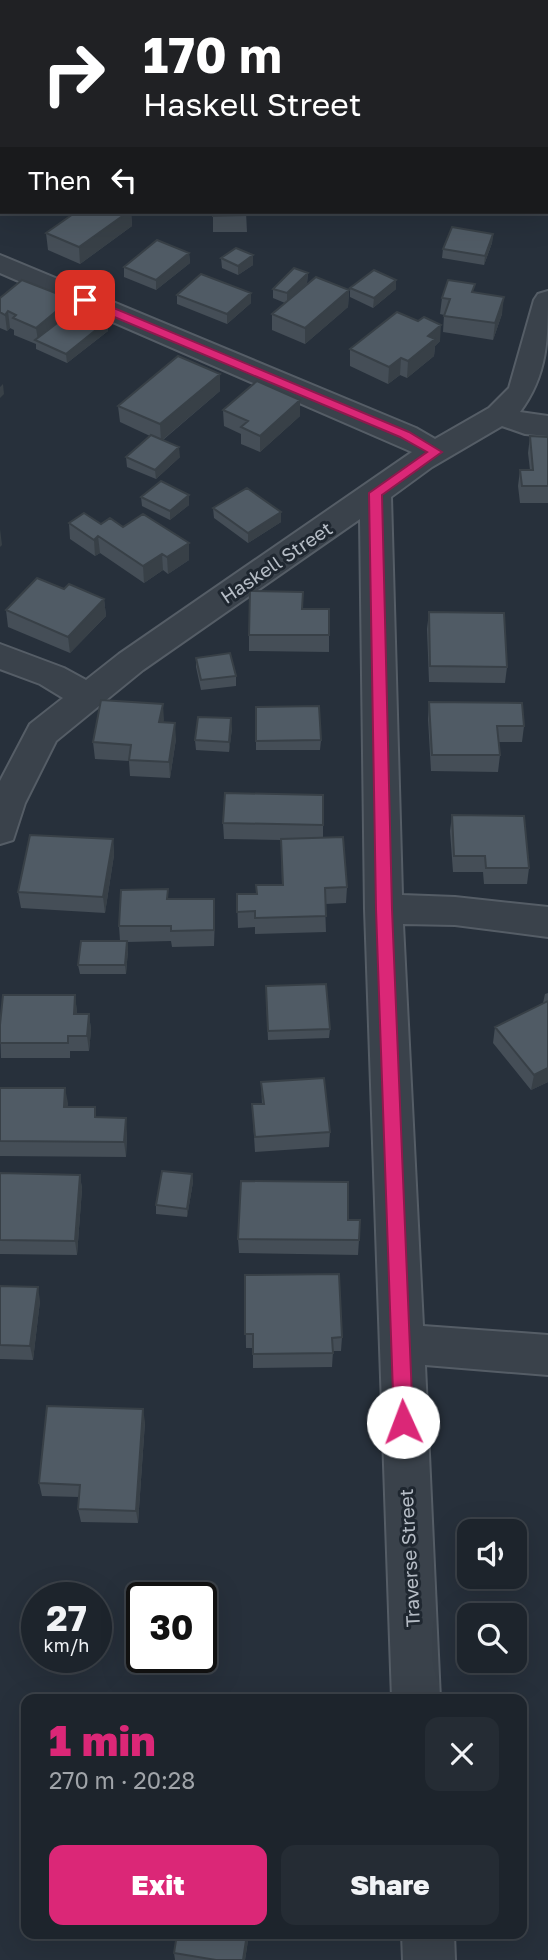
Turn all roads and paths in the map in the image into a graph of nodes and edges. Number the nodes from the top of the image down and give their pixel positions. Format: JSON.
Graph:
{"nodes":[{"id":1,"x":0,"y":263,"type":"edge"},
{"id":2,"x":548,"y":300,"type":"edge"},
{"id":3,"x":500,"y":415,"type":"junction"},
{"id":4,"x":548,"y":426,"type":"edge"},
{"id":5,"x":436,"y":452,"type":"junction"},
{"id":6,"x":376,"y":493,"type":"junction"},
{"id":7,"x":0,"y":656,"type":"edge"},
{"id":8,"x":88,"y":696,"type":"junction"},
{"id":9,"x":0,"y":830,"type":"edge"},
{"id":10,"x":384,"y":909,"type":"junction"},
{"id":11,"x":548,"y":922,"type":"edge"},
{"id":12,"x":400,"y":1344,"type":"junction"},
{"id":13,"x":548,"y":1355,"type":"edge"},
{"id":14,"x":416,"y":1694,"type":"edge"},
{"id":15,"x":428,"y":1939,"type":"edge"},
{"id":16,"x":429,"y":1960,"type":"edge"}],
"edges":[{"from":1,"to":5,"type":"street"},
{"from":2,"to":3,"type":"street","name":"Haskell Street"},
{"from":3,"to":4,"type":"street"},
{"from":3,"to":5,"type":"street","name":"Haskell Street"},
{"from":5,"to":6,"type":"street","name":"Haskell Street"},
{"from":6,"to":8,"type":"street","name":"Haskell Street"},
{"from":6,"to":10,"type":"street","name":"Traverse Street"},
{"from":7,"to":8,"type":"street"},
{"from":8,"to":9,"type":"street","name":"Haskell Street"},
{"from":10,"to":11,"type":"street"},
{"from":10,"to":12,"type":"street","name":"Traverse Street"},
{"from":12,"to":13,"type":"street"},
{"from":12,"to":14,"type":"street","name":"Traverse Street"},
{"from":15,"to":16,"type":"street"}]}
